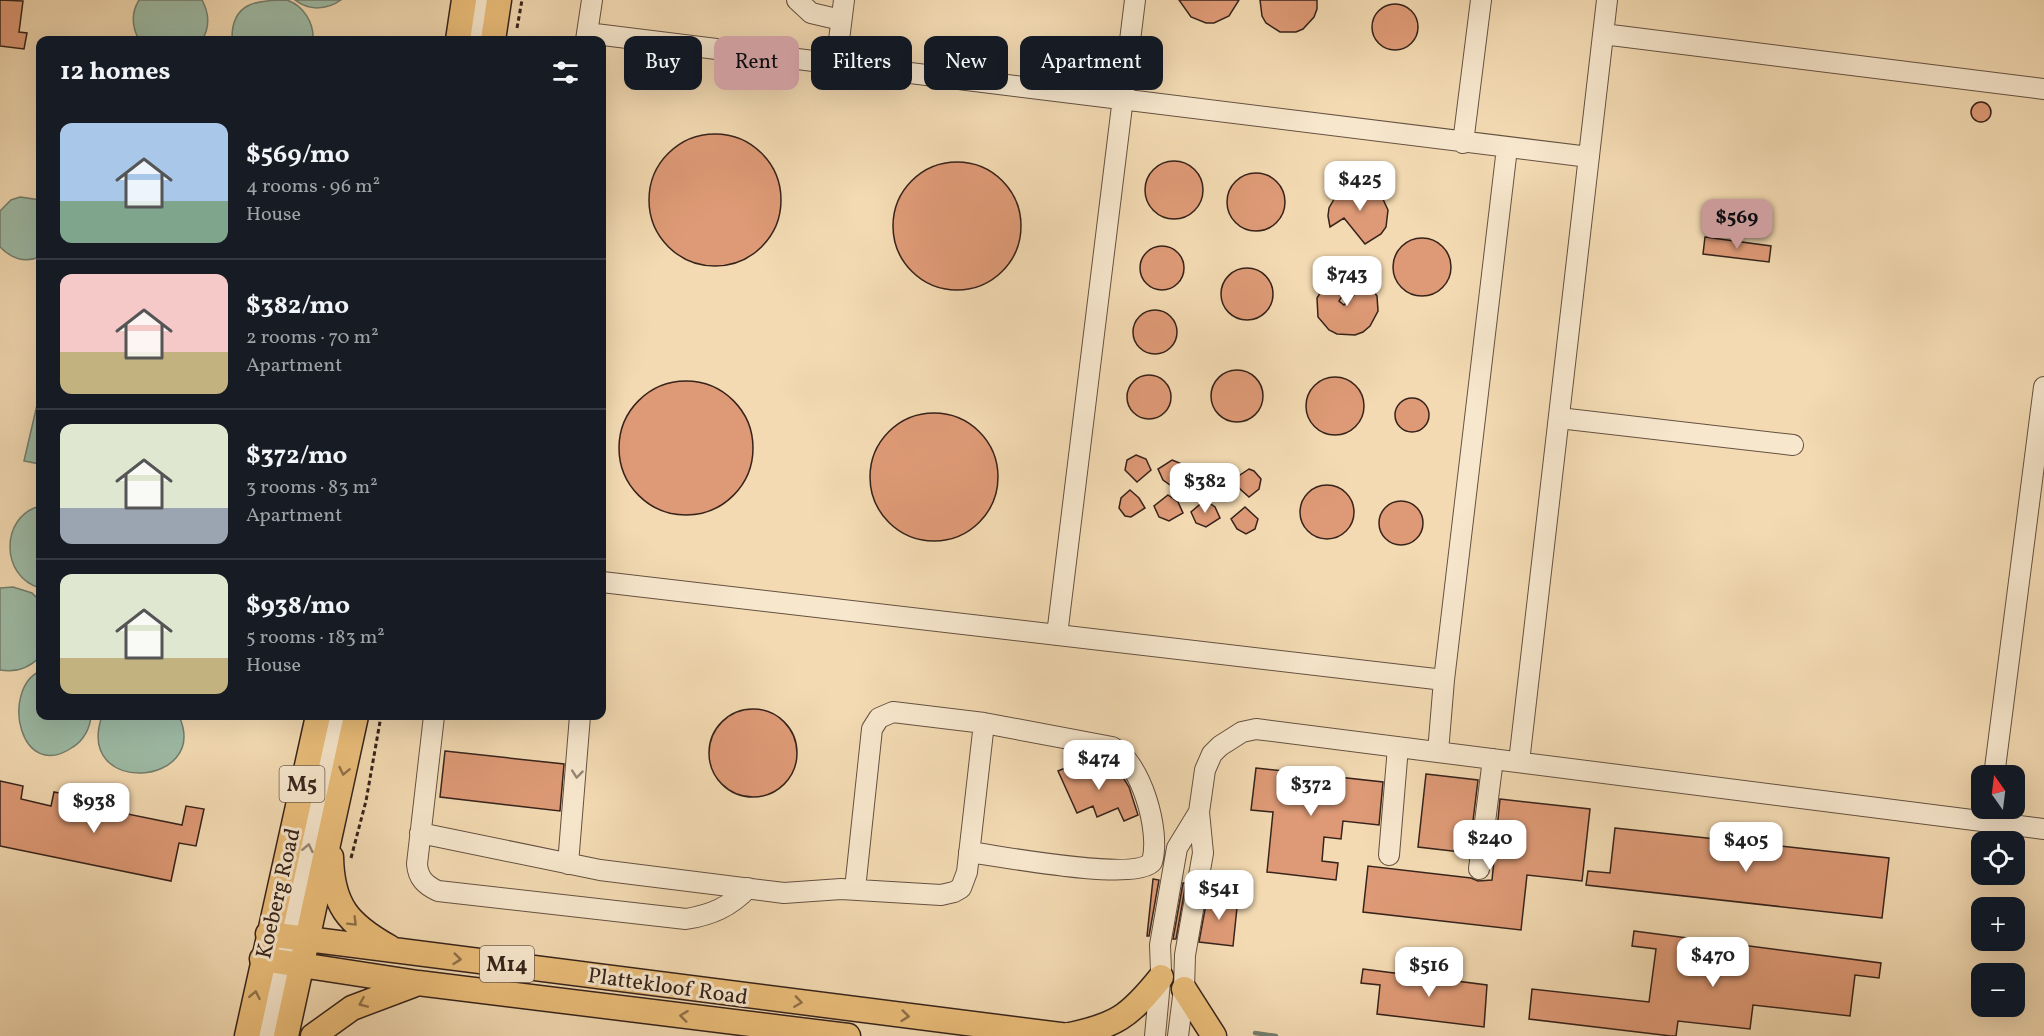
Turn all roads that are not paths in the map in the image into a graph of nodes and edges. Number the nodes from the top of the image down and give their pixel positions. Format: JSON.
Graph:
{"nodes":[{"id":1,"x":464,"y":0,"type":"edge"},
{"id":2,"x":480,"y":0,"type":"edge"},
{"id":3,"x":499,"y":0,"type":"edge"},
{"id":4,"x":592,"y":0,"type":"edge"},
{"id":5,"x":797,"y":0,"type":"edge"},
{"id":6,"x":1135,"y":0,"type":"edge"},
{"id":7,"x":1481,"y":0,"type":"edge"},
{"id":8,"x":1607,"y":0,"type":"edge"},
{"id":9,"x":842,"y":10,"type":"edge"},
{"id":10,"x":1604,"y":34,"type":"junction"},
{"id":11,"x":459,"y":36,"type":"edge"},
{"id":12,"x":476,"y":36,"type":"edge"},
{"id":13,"x":494,"y":36,"type":"edge"},
{"id":14,"x":587,"y":36,"type":"edge"},
{"id":15,"x":839,"y":36,"type":"edge"},
{"id":16,"x":606,"y":39,"type":"edge"},
{"id":17,"x":811,"y":61,"type":"edge"},
{"id":18,"x":912,"y":74,"type":"edge"},
{"id":19,"x":2044,"y":90,"type":"edge"},
{"id":20,"x":1122,"y":101,"type":"junction"},
{"id":21,"x":1463,"y":142,"type":"junction"},
{"id":22,"x":1507,"y":148,"type":"junction"},
{"id":23,"x":1589,"y":157,"type":"junction"},
{"id":24,"x":2044,"y":387,"type":"edge"},
{"id":25,"x":1559,"y":418,"type":"junction"},
{"id":26,"x":1793,"y":445,"type":"dead end"},
{"id":27,"x":606,"y":582,"type":"edge"},
{"id":28,"x":1057,"y":635,"type":"junction"},
{"id":29,"x":1444,"y":680,"type":"junction"},
{"id":30,"x":317,"y":720,"type":"edge"},
{"id":31,"x":336,"y":720,"type":"edge"},
{"id":32,"x":355,"y":720,"type":"edge"},
{"id":33,"x":434,"y":720,"type":"edge"},
{"id":34,"x":580,"y":720,"type":"edge"},
{"id":35,"x":984,"y":723,"type":"junction"},
{"id":36,"x":1398,"y":747,"type":"junction"},
{"id":37,"x":1438,"y":752,"type":"junction"},
{"id":38,"x":1494,"y":759,"type":"junction"},
{"id":39,"x":1519,"y":762,"type":"junction"},
{"id":40,"x":1995,"y":765,"type":"edge"},
{"id":41,"x":1199,"y":812,"type":"junction"},
{"id":42,"x":1971,"y":813,"type":"edge"},
{"id":43,"x":2005,"y":819,"type":"edge"},
{"id":44,"x":332,"y":827,"type":"junction"},
{"id":45,"x":2044,"y":829,"type":"edge"},
{"id":46,"x":420,"y":833,"type":"junction"},
{"id":47,"x":1154,"y":846,"type":"junction"},
{"id":48,"x":1177,"y":848,"type":"junction"},
{"id":49,"x":969,"y":852,"type":"junction"},
{"id":50,"x":1203,"y":853,"type":"junction"},
{"id":51,"x":1389,"y":855,"type":"dead end"},
{"id":52,"x":568,"y":864,"type":"junction"},
{"id":53,"x":1479,"y":869,"type":"dead end"},
{"id":54,"x":748,"y":888,"type":"junction"},
{"id":55,"x":855,"y":889,"type":"junction"},
{"id":56,"x":288,"y":937,"type":"junction"},
{"id":57,"x":399,"y":952,"type":"junction"},
{"id":58,"x":282,"y":963,"type":"junction"},
{"id":59,"x":1161,"y":977,"type":"junction"},
{"id":60,"x":418,"y":983,"type":"junction"},
{"id":61,"x":1184,"y":989,"type":"junction"},
{"id":62,"x":247,"y":1036,"type":"edge"},
{"id":63,"x":269,"y":1036,"type":"edge"},
{"id":64,"x":286,"y":1036,"type":"edge"},
{"id":65,"x":314,"y":1036,"type":"edge"},
{"id":66,"x":848,"y":1036,"type":"edge"},
{"id":67,"x":1067,"y":1036,"type":"edge"},
{"id":68,"x":1155,"y":1036,"type":"edge"},
{"id":69,"x":1178,"y":1036,"type":"edge"},
{"id":70,"x":1214,"y":1036,"type":"edge"}],
"edges":[{"from":1,"to":11,"type":"main road"},
{"from":2,"to":12,"type":"lane"},
{"from":3,"to":13,"type":"main road"},
{"from":4,"to":14,"type":"lane"},
{"from":5,"to":9,"type":"lane"},
{"from":6,"to":20,"type":"lane"},
{"from":7,"to":21,"type":"lane"},
{"from":8,"to":10,"type":"lane"},
{"from":9,"to":15,"type":"lane"},
{"from":10,"to":19,"type":"lane"},
{"from":10,"to":23,"type":"lane"},
{"from":16,"to":17,"type":"lane"},
{"from":18,"to":20,"type":"lane"},
{"from":20,"to":21,"type":"lane"},
{"from":20,"to":28,"type":"lane"},
{"from":21,"to":22,"type":"lane"},
{"from":22,"to":23,"type":"lane"},
{"from":22,"to":29,"type":"lane"},
{"from":23,"to":25,"type":"lane"},
{"from":24,"to":40,"type":"lane"},
{"from":25,"to":26,"type":"lane"},
{"from":25,"to":39,"type":"lane"},
{"from":27,"to":28,"type":"lane"},
{"from":28,"to":29,"type":"lane"},
{"from":29,"to":37,"type":"lane"},
{"from":30,"to":56,"type":"main road","name":"Koeberg Road","number":"M5"},
{"from":56,"to":31,"type":"lane","one_way":true},
{"from":32,"to":44,"type":"main road","name":"Koeberg Road","number":"M5","one_way":true},
{"from":33,"to":46,"type":"lane"},
{"from":34,"to":52,"type":"lane","one_way":true},
{"from":35,"to":47,"type":"lane"},
{"from":35,"to":49,"type":"lane"},
{"from":35,"to":55,"type":"lane"},
{"from":36,"to":37,"type":"lane"},
{"from":36,"to":41,"type":"lane"},
{"from":36,"to":51,"type":"lane"},
{"from":37,"to":38,"type":"lane"},
{"from":38,"to":39,"type":"lane"},
{"from":38,"to":53,"type":"lane"},
{"from":39,"to":42,"type":"lane"},
{"from":41,"to":48,"type":"lane"},
{"from":41,"to":50,"type":"lane"},
{"from":43,"to":45,"type":"lane"},
{"from":44,"to":56,"type":"main road","name":"Koeberg Road","number":"M5"},
{"from":44,"to":57,"type":"main road","one_way":true},
{"from":46,"to":52,"type":"lane"},
{"from":46,"to":54,"type":"lane"},
{"from":47,"to":48,"type":"lane"},
{"from":47,"to":49,"type":"lane"},
{"from":48,"to":50,"type":"lane"},
{"from":48,"to":59,"type":"lane"},
{"from":49,"to":55,"type":"lane"},
{"from":50,"to":61,"type":"lane"},
{"from":52,"to":54,"type":"lane"},
{"from":54,"to":55,"type":"lane"},
{"from":56,"to":57,"type":"main road","name":"Plattekloof Road","number":"M14"},
{"from":56,"to":58,"type":"main road","name":"Koeberg Road","number":"M5"},
{"from":56,"to":58,"type":"main road","name":"Koeberg Road","number":"M5"},
{"from":57,"to":67,"type":"main road","name":"Plattekloof Road","number":"M14","one_way":true},
{"from":58,"to":60,"type":"main road","name":"Plattekloof Road","number":"M14"},
{"from":62,"to":58,"type":"main road","name":"Koeberg Road","number":"M5","one_way":true},
{"from":58,"to":63,"type":"lane"},
{"from":58,"to":64,"type":"main road","name":"Koeberg Road","number":"M5"},
{"from":59,"to":67,"type":"main road"},
{"from":59,"to":68,"type":"lane"},
{"from":60,"to":65,"type":"main road","one_way":true},
{"from":66,"to":60,"type":"main road","name":"Plattekloof Road","number":"M14","one_way":true},
{"from":61,"to":69,"type":"lane"},
{"from":61,"to":70,"type":"main road"}]}
